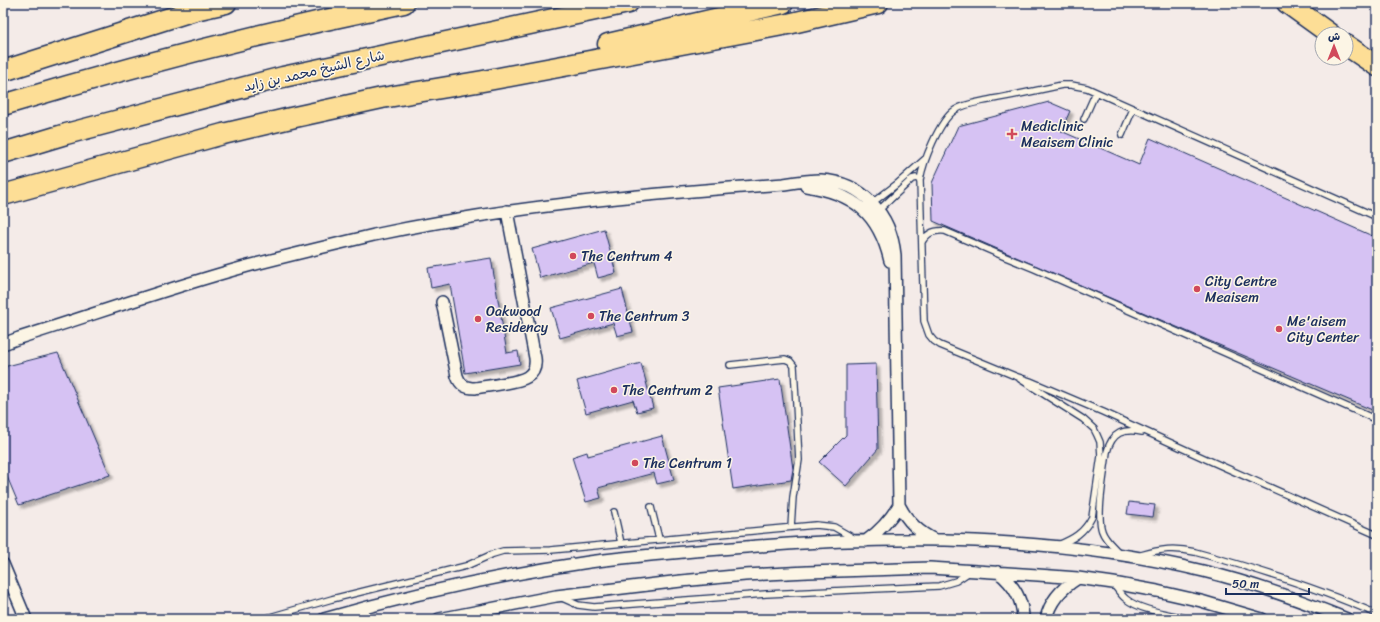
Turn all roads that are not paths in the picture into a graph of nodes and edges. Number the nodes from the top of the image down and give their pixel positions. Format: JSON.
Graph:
{"nodes":[{"id":1,"x":226,"y":3,"type":"edge"},
{"id":2,"x":404,"y":3,"type":"edge"},
{"id":3,"x":628,"y":3,"type":"edge"},
{"id":4,"x":783,"y":3,"type":"edge"},
{"id":5,"x":878,"y":3,"type":"edge"},
{"id":6,"x":1287,"y":3,"type":"edge"},
{"id":7,"x":1319,"y":26,"type":"edge"},
{"id":8,"x":1354,"y":50,"type":"edge"},
{"id":9,"x":1377,"y":66,"type":"edge"},
{"id":10,"x":3,"y":71,"type":"edge"},
{"id":11,"x":483,"y":81,"type":"junction"},
{"id":12,"x":1096,"y":92,"type":"junction"},
{"id":13,"x":3,"y":105,"type":"edge"},
{"id":14,"x":1134,"y":109,"type":"junction"},
{"id":15,"x":1084,"y":119,"type":"dead end"},
{"id":16,"x":1122,"y":135,"type":"dead end"},
{"id":17,"x":3,"y":153,"type":"edge"},
{"id":18,"x":926,"y":159,"type":"junction"},
{"id":19,"x":920,"y":180,"type":"junction"},
{"id":20,"x":784,"y":184,"type":"junction"},
{"id":21,"x":7,"y":195,"type":"edge"},
{"id":22,"x":875,"y":206,"type":"junction"},
{"id":23,"x":507,"y":211,"type":"junction"},
{"id":24,"x":1377,"y":217,"type":"edge"},
{"id":25,"x":921,"y":243,"type":"junction"},
{"id":26,"x":895,"y":281,"type":"junction"},
{"id":27,"x":442,"y":302,"type":"dead end"},
{"id":28,"x":3,"y":344,"type":"edge"},
{"id":29,"x":730,"y":364,"type":"dead end"},
{"id":30,"x":1015,"y":376,"type":"junction"},
{"id":31,"x":1377,"y":420,"type":"edge"},
{"id":32,"x":1153,"y":434,"type":"junction"},
{"id":33,"x":899,"y":505,"type":"junction"},
{"id":34,"x":651,"y":508,"type":"dead end"},
{"id":35,"x":614,"y":512,"type":"dead end"},
{"id":36,"x":791,"y":527,"type":"junction"},
{"id":37,"x":1377,"y":535,"type":"edge"},
{"id":38,"x":659,"y":539,"type":"junction"},
{"id":39,"x":935,"y":540,"type":"junction"},
{"id":40,"x":862,"y":541,"type":"junction"},
{"id":41,"x":620,"y":543,"type":"junction"},
{"id":42,"x":1055,"y":546,"type":"junction"},
{"id":43,"x":1122,"y":556,"type":"junction"},
{"id":44,"x":1134,"y":558,"type":"junction"},
{"id":45,"x":3,"y":564,"type":"edge"},
{"id":46,"x":971,"y":571,"type":"junction"},
{"id":47,"x":998,"y":572,"type":"junction"},
{"id":48,"x":1078,"y":578,"type":"junction"},
{"id":49,"x":1113,"y":583,"type":"junction"},
{"id":50,"x":556,"y":596,"type":"junction"},
{"id":51,"x":1377,"y":614,"type":"edge"},
{"id":52,"x":465,"y":616,"type":"edge"},
{"id":53,"x":26,"y":619,"type":"edge"},
{"id":54,"x":263,"y":619,"type":"edge"},
{"id":55,"x":324,"y":619,"type":"edge"},
{"id":56,"x":439,"y":619,"type":"edge"},
{"id":57,"x":1023,"y":619,"type":"edge"},
{"id":58,"x":1046,"y":619,"type":"edge"},
{"id":59,"x":1189,"y":619,"type":"edge"},
{"id":60,"x":1262,"y":619,"type":"edge"},
{"id":61,"x":1347,"y":619,"type":"edge"}],
"edges":[{"from":1,"to":10,"type":"highway"},
{"from":2,"to":13,"type":"highway"},
{"from":3,"to":17,"type":"highway","name":"شارع الشيخ محمد بن زايد"},
{"from":4,"to":11,"type":"highway"},
{"from":5,"to":11,"type":"highway"},
{"from":6,"to":7,"type":"highway"},
{"from":8,"to":9,"type":"highway"},
{"from":11,"to":21,"type":"highway"},
{"from":12,"to":14,"type":"lane"},
{"from":12,"to":15,"type":"lane"},
{"from":12,"to":18,"type":"lane"},
{"from":14,"to":16,"type":"lane"},
{"from":14,"to":24,"type":"lane"},
{"from":18,"to":19,"type":"lane"},
{"from":18,"to":22,"type":"lane"},
{"from":19,"to":22,"type":"lane"},
{"from":19,"to":25,"type":"lane"},
{"from":20,"to":22,"type":"street"},
{"from":20,"to":23,"type":"street"},
{"from":20,"to":26,"type":"street"},
{"from":22,"to":26,"type":"street"},
{"from":23,"to":27,"type":"street"},
{"from":23,"to":28,"type":"street"},
{"from":25,"to":30,"type":"lane"},
{"from":25,"to":31,"type":"lane"},
{"from":26,"to":33,"type":"street"},
{"from":29,"to":36,"type":"lane"},
{"from":30,"to":32,"type":"lane"},
{"from":30,"to":42,"type":"lane"},
{"from":32,"to":37,"type":"lane"},
{"from":32,"to":43,"type":"lane"},
{"from":33,"to":39,"type":"street"},
{"from":33,"to":40,"type":"street"},
{"from":34,"to":38,"type":"lane"},
{"from":35,"to":41,"type":"lane"},
{"from":36,"to":38,"type":"lane"},
{"from":36,"to":40,"type":"lane"},
{"from":38,"to":41,"type":"lane"},
{"from":39,"to":40,"type":"street"},
{"from":39,"to":42,"type":"street"},
{"from":40,"to":55,"type":"street"},
{"from":41,"to":54,"type":"lane"},
{"from":42,"to":43,"type":"street"},
{"from":43,"to":44,"type":"street"},
{"from":44,"to":51,"type":"lane"},
{"from":44,"to":61,"type":"street"},
{"from":45,"to":53,"type":"street"},
{"from":46,"to":47,"type":"street"},
{"from":46,"to":50,"type":"street"},
{"from":46,"to":50,"type":"lane"},
{"from":47,"to":48,"type":"street"},
{"from":47,"to":57,"type":"street"},
{"from":48,"to":49,"type":"street"},
{"from":48,"to":58,"type":"street"},
{"from":49,"to":59,"type":"lane"},
{"from":49,"to":60,"type":"street"},
{"from":50,"to":52,"type":"street"},
{"from":52,"to":56,"type":"street"}]}
